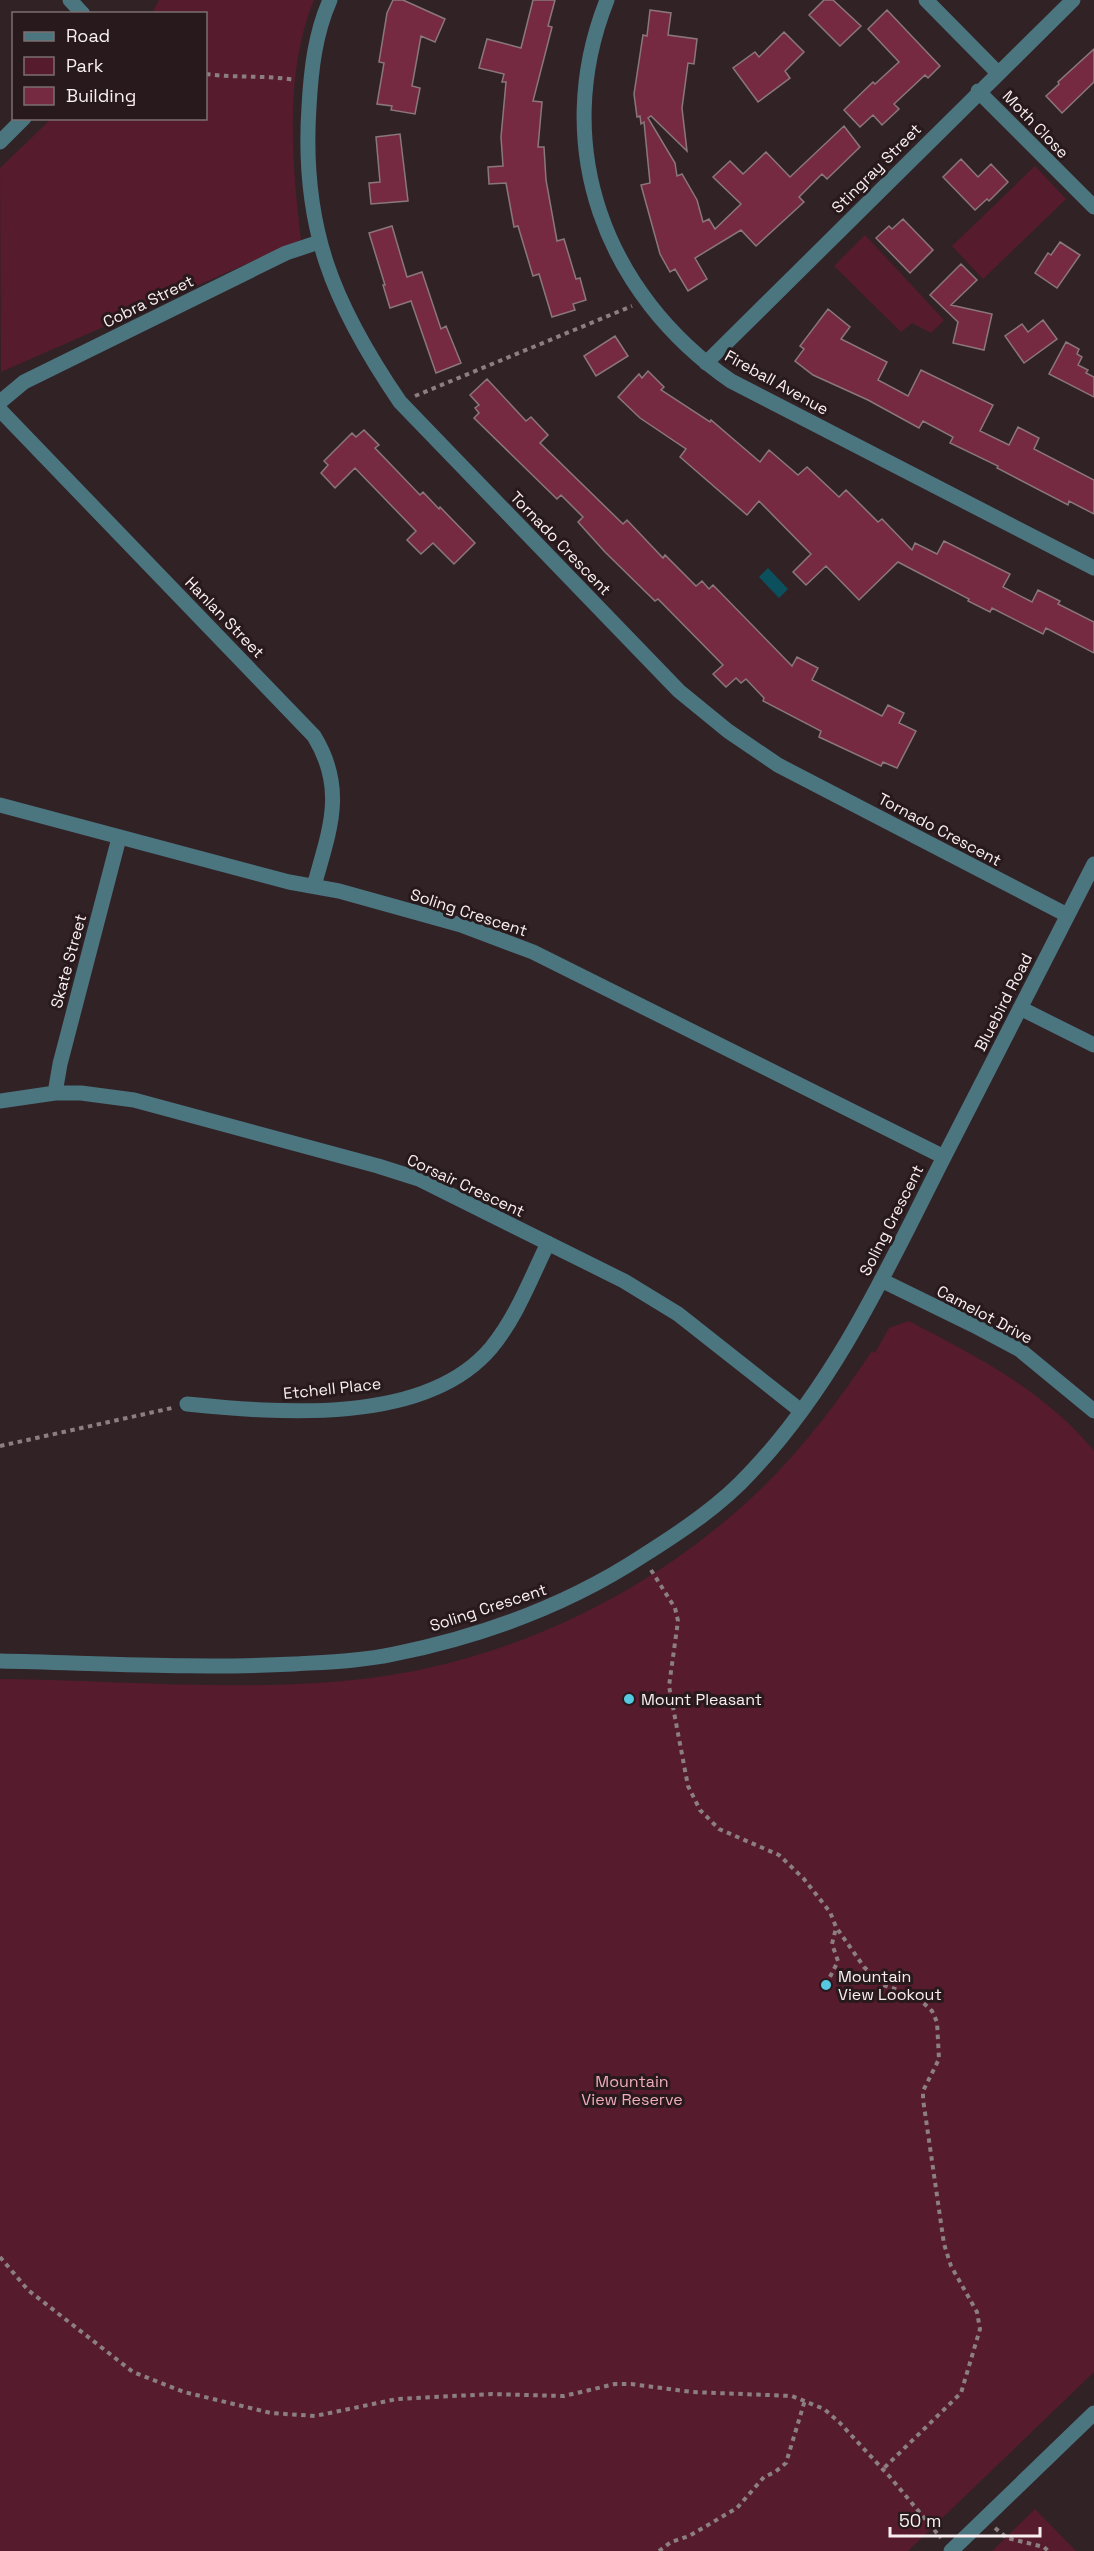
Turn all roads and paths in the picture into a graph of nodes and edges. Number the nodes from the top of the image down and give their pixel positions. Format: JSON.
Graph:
{"nodes":[{"id":1,"x":70,"y":0,"type":"edge"},
{"id":2,"x":330,"y":0,"type":"edge"},
{"id":3,"x":607,"y":0,"type":"edge"},
{"id":4,"x":926,"y":0,"type":"edge"},
{"id":5,"x":1073,"y":0,"type":"edge"},
{"id":6,"x":81,"y":12,"type":"edge"},
{"id":7,"x":998,"y":72,"type":"junction"},
{"id":8,"x":207,"y":74,"type":"edge"},
{"id":9,"x":310,"y":81,"type":"junction"},
{"id":10,"x":978,"y":92,"type":"junction"},
{"id":11,"x":22,"y":120,"type":"edge"},
{"id":12,"x":0,"y":142,"type":"edge"},
{"id":13,"x":1094,"y":207,"type":"edge"},
{"id":14,"x":318,"y":242,"type":"junction"},
{"id":15,"x":645,"y":300,"type":"junction"},
{"id":16,"x":706,"y":363,"type":"junction"},
{"id":17,"x":0,"y":402,"type":"edge"},
{"id":18,"x":400,"y":402,"type":"junction"},
{"id":19,"x":0,"y":410,"type":"edge"},
{"id":20,"x":1094,"y":568,"type":"edge"},
{"id":21,"x":0,"y":805,"type":"edge"},
{"id":22,"x":119,"y":838,"type":"junction"},
{"id":23,"x":1094,"y":864,"type":"edge"},
{"id":24,"x":314,"y":886,"type":"junction"},
{"id":25,"x":1067,"y":915,"type":"junction"},
{"id":26,"x":1020,"y":1008,"type":"junction"},
{"id":27,"x":1094,"y":1045,"type":"edge"},
{"id":28,"x":55,"y":1093,"type":"junction"},
{"id":29,"x":0,"y":1101,"type":"edge"},
{"id":30,"x":944,"y":1156,"type":"junction"},
{"id":31,"x":548,"y":1243,"type":"junction"},
{"id":32,"x":881,"y":1280,"type":"junction"},
{"id":33,"x":187,"y":1404,"type":"joint"},
{"id":34,"x":801,"y":1411,"type":"junction"},
{"id":35,"x":1094,"y":1411,"type":"edge"},
{"id":36,"x":0,"y":1446,"type":"edge"},
{"id":37,"x":642,"y":1557,"type":"junction"},
{"id":38,"x":0,"y":1661,"type":"edge"},
{"id":39,"x":836,"y":1927,"type":"junction"},
{"id":40,"x":826,"y":1984,"type":"dead end"},
{"id":41,"x":0,"y":2257,"type":"edge"},
{"id":42,"x":806,"y":2400,"type":"junction"},
{"id":43,"x":1094,"y":2413,"type":"edge"},
{"id":44,"x":883,"y":2469,"type":"junction"},
{"id":45,"x":984,"y":2519,"type":"junction"},
{"id":46,"x":934,"y":2529,"type":"dead end"},
{"id":47,"x":659,"y":2551,"type":"edge"},
{"id":48,"x":951,"y":2551,"type":"edge"},
{"id":49,"x":1048,"y":2551,"type":"edge"}],
"edges":[{"from":1,"to":6,"type":"street"},
{"from":2,"to":9,"type":"street","name":"Tornado Crescent"},
{"from":3,"to":15,"type":"street","name":"Fireball Avenue"},
{"from":4,"to":7,"type":"street"},
{"from":5,"to":7,"type":"street","name":"Stingray Street"},
{"from":7,"to":10,"type":"street","name":"Stingray Street"},
{"from":8,"to":9,"type":"path"},
{"from":9,"to":14,"type":"street","name":"Tornado Crescent"},
{"from":10,"to":13,"type":"street","name":"Moth Close"},
{"from":10,"to":16,"type":"street","name":"Stingray Street"},
{"from":11,"to":12,"type":"street"},
{"from":14,"to":17,"type":"street","name":"Cobra Street"},
{"from":14,"to":18,"type":"street","name":"Tornado Crescent"},
{"from":15,"to":16,"type":"street","name":"Fireball Avenue"},
{"from":15,"to":18,"type":"path"},
{"from":16,"to":20,"type":"street","name":"Fireball Avenue"},
{"from":18,"to":25,"type":"street","name":"Tornado Crescent"},
{"from":19,"to":24,"type":"street","name":"Hanlan Street"},
{"from":21,"to":22,"type":"street","name":"Soling Crescent"},
{"from":22,"to":24,"type":"street","name":"Soling Crescent"},
{"from":22,"to":28,"type":"street","name":"Skate Street"},
{"from":23,"to":25,"type":"street","name":"Bluebird Road"},
{"from":24,"to":30,"type":"street","name":"Soling Crescent"},
{"from":25,"to":26,"type":"street","name":"Bluebird Road"},
{"from":26,"to":27,"type":"street"},
{"from":26,"to":30,"type":"street","name":"Bluebird Road"},
{"from":28,"to":29,"type":"street","name":"Corsair Crescent"},
{"from":28,"to":31,"type":"street","name":"Corsair Crescent"},
{"from":30,"to":32,"type":"street","name":"Soling Crescent"},
{"from":31,"to":33,"type":"street","name":"Etchell Place"},
{"from":31,"to":34,"type":"street","name":"Corsair Crescent"},
{"from":32,"to":34,"type":"street","name":"Soling Crescent"},
{"from":32,"to":35,"type":"street","name":"Camelot Drive"},
{"from":33,"to":36,"type":"path"},
{"from":34,"to":37,"type":"street","name":"Soling Crescent"},
{"from":37,"to":38,"type":"street","name":"Soling Crescent"},
{"from":37,"to":39,"type":"path"},
{"from":39,"to":40,"type":"path"},
{"from":39,"to":44,"type":"path"},
{"from":41,"to":42,"type":"path"},
{"from":42,"to":44,"type":"path"},
{"from":42,"to":47,"type":"path"},
{"from":43,"to":45,"type":"street"},
{"from":44,"to":46,"type":"path"},
{"from":45,"to":48,"type":"street"},
{"from":45,"to":49,"type":"path"}]}
